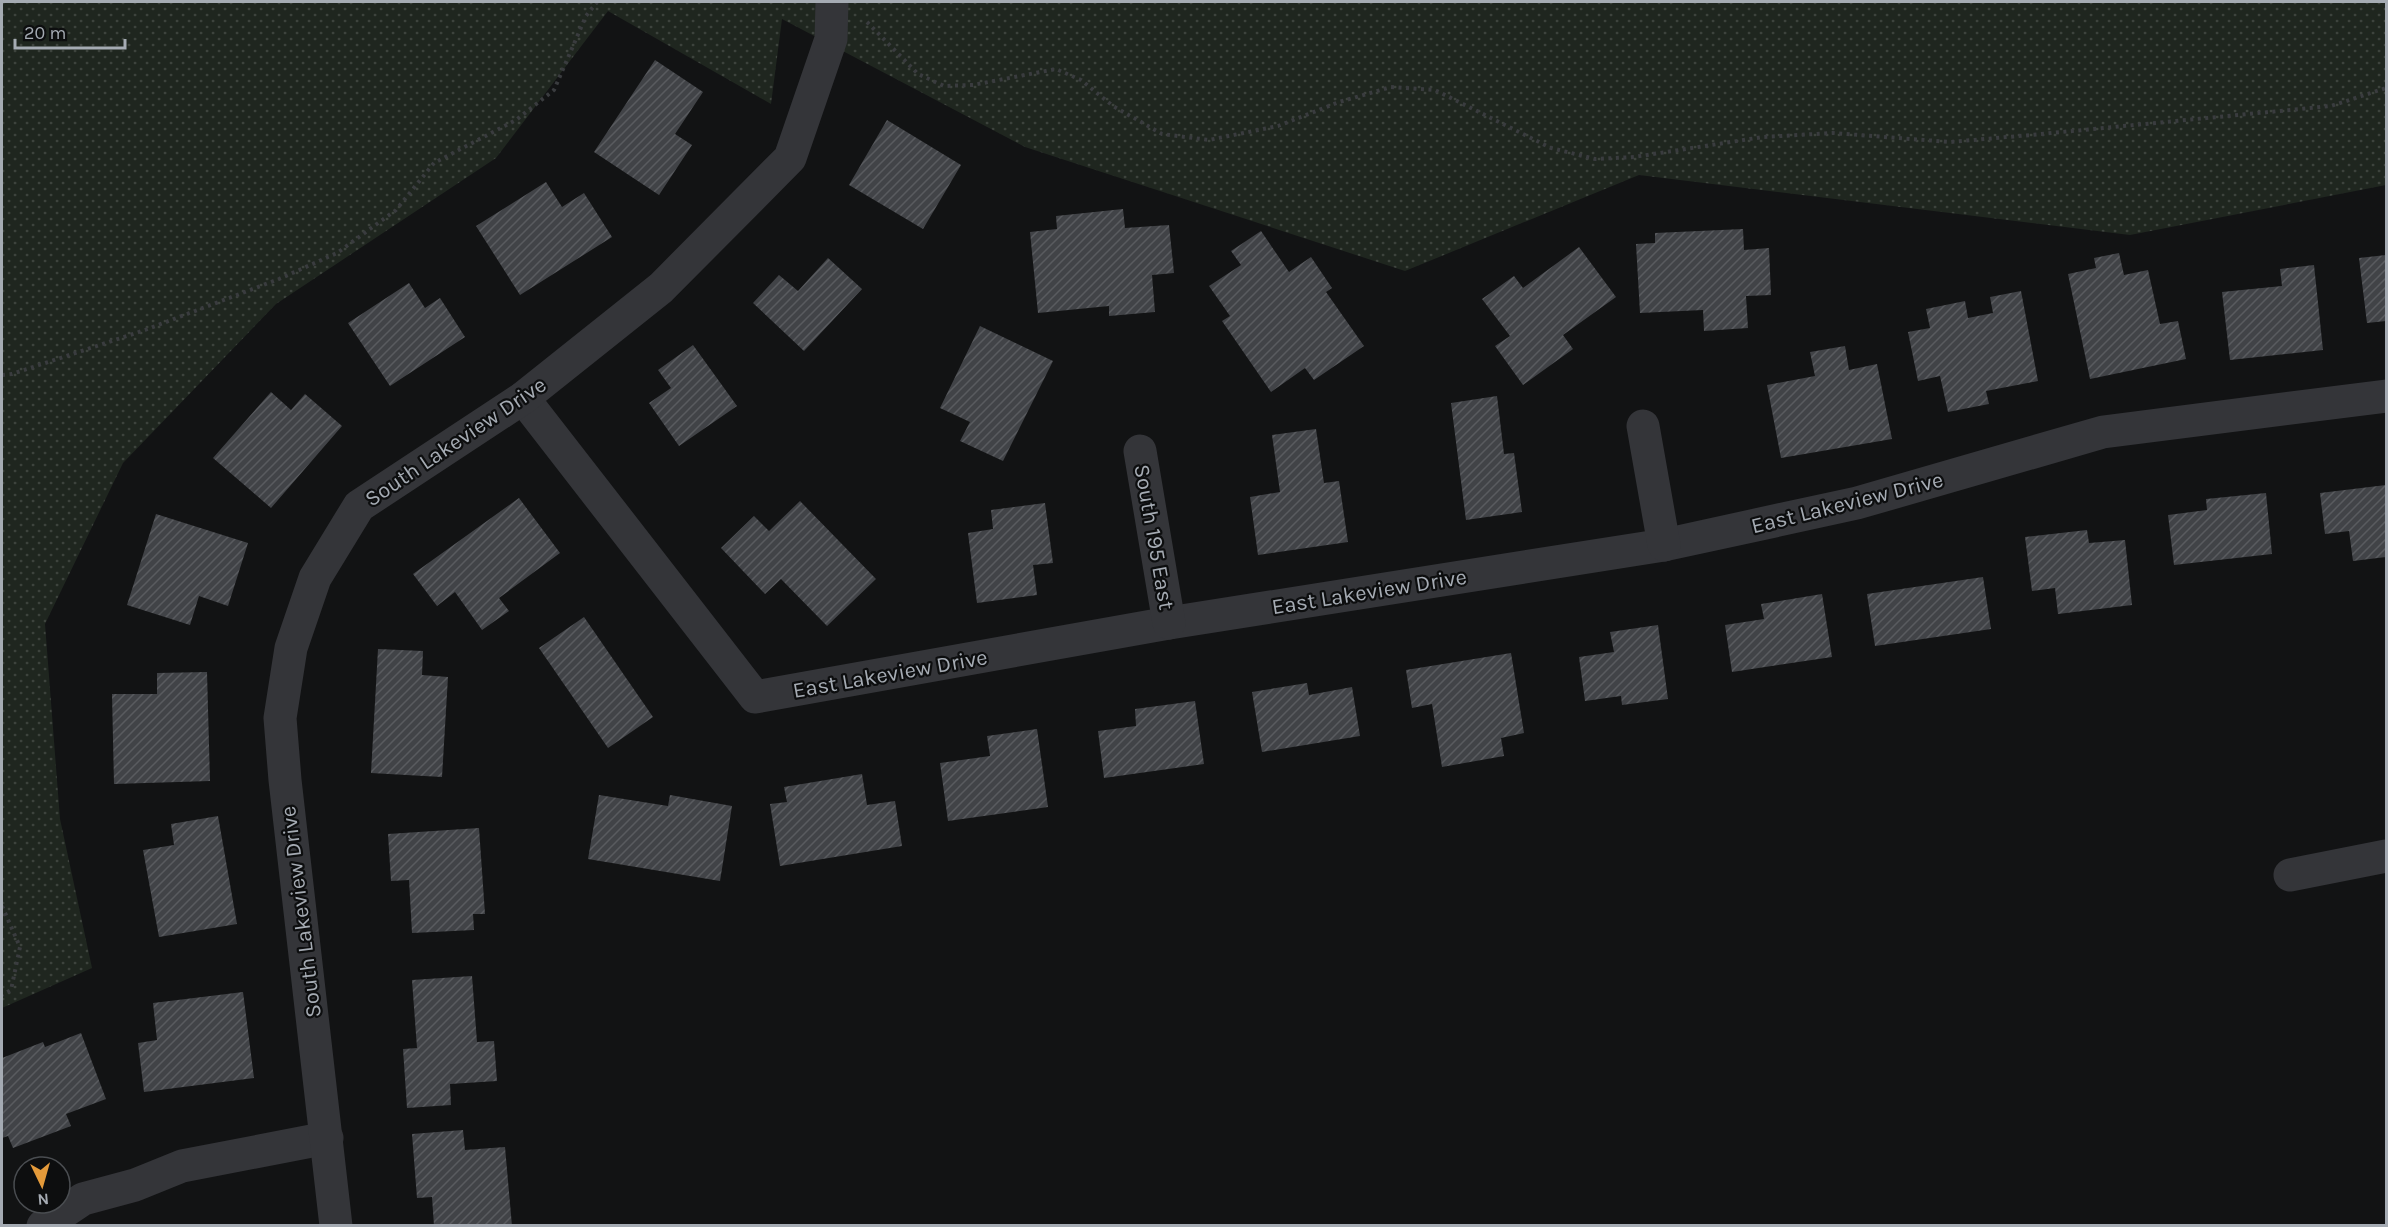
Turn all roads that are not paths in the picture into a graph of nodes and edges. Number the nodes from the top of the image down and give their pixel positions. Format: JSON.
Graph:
{"nodes":[{"id":1,"x":845,"y":8,"type":"edge"},
{"id":2,"x":2386,"y":396,"type":"edge"},
{"id":3,"x":523,"y":398,"type":"junction"},
{"id":4,"x":1643,"y":426,"type":"dead end"},
{"id":5,"x":1140,"y":451,"type":"dead end"},
{"id":6,"x":1664,"y":545,"type":"junction"},
{"id":7,"x":1170,"y":623,"type":"junction"},
{"id":8,"x":2386,"y":856,"type":"edge"},
{"id":9,"x":2290,"y":875,"type":"dead end"},
{"id":10,"x":327,"y":1138,"type":"junction"},
{"id":11,"x":43,"y":1226,"type":"edge"},
{"id":12,"x":336,"y":1226,"type":"edge"}],
"edges":[{"from":1,"to":3,"type":"street","name":"South Lakeview Drive"},
{"from":2,"to":6,"type":"street","name":"East Lakeview Drive"},
{"from":3,"to":7,"type":"street","name":"East Lakeview Drive"},
{"from":3,"to":10,"type":"street","name":"South Lakeview Drive"},
{"from":4,"to":6,"type":"street"},
{"from":5,"to":7,"type":"street","name":"South 195 East"},
{"from":6,"to":7,"type":"street","name":"East Lakeview Drive"},
{"from":8,"to":9,"type":"street"},
{"from":10,"to":11,"type":"street"},
{"from":10,"to":12,"type":"street","name":"South Lakeview Drive"}]}
